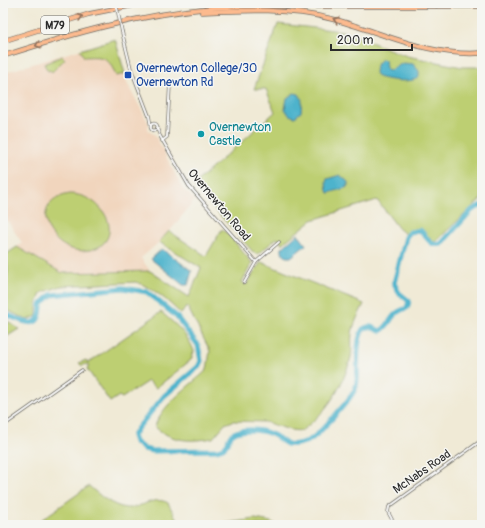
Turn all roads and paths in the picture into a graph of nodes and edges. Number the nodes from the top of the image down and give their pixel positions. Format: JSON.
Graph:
{"nodes":[{"id":1,"x":116,"y":3,"type":"edge"},
{"id":2,"x":144,"y":3,"type":"edge"},
{"id":3,"x":482,"y":6,"type":"edge"},
{"id":4,"x":152,"y":16,"type":"junction"},
{"id":5,"x":3,"y":41,"type":"edge"},
{"id":6,"x":482,"y":53,"type":"edge"},
{"id":7,"x":3,"y":56,"type":"edge"},
{"id":8,"x":170,"y":84,"type":"dead end"},
{"id":9,"x":149,"y":116,"type":"junction"},
{"id":10,"x":155,"y":124,"type":"junction"},
{"id":11,"x":151,"y":126,"type":"junction"},
{"id":12,"x":158,"y":128,"type":"junction"},
{"id":13,"x":154,"y":131,"type":"junction"},
{"id":14,"x":161,"y":139,"type":"junction"},
{"id":15,"x":280,"y":242,"type":"dead end"},
{"id":16,"x":256,"y":262,"type":"junction"},
{"id":17,"x":244,"y":284,"type":"dead end"},
{"id":18,"x":82,"y":370,"type":"dead end"},
{"id":19,"x":3,"y":426,"type":"edge"},
{"id":20,"x":482,"y":440,"type":"edge"},
{"id":21,"x":395,"y":525,"type":"edge"}],
"edges":[{"from":1,"to":9,"type":"street","bridge":true},
{"from":5,"to":2,"type":"highway","number":"M79","one_way":true},
{"from":3,"to":4,"type":"highway","number":"M79"},
{"from":6,"to":4,"type":"highway","one_way":true},
{"from":4,"to":7,"type":"highway","number":"M79","one_way":true},
{"from":8,"to":14,"type":"street"},
{"from":9,"to":10,"type":"street"},
{"from":9,"to":11,"type":"street"},
{"from":10,"to":11,"type":"street"},
{"from":10,"to":12,"type":"street"},
{"from":11,"to":13,"type":"street","name":"Overnewton Road"},
{"from":12,"to":13,"type":"street"},
{"from":12,"to":14,"type":"street","name":"Overnewton Road"},
{"from":13,"to":14,"type":"street","name":"Overnewton Road"},
{"from":14,"to":16,"type":"street","name":"Overnewton Road"},
{"from":15,"to":16,"type":"street"},
{"from":16,"to":17,"type":"street"},
{"from":18,"to":19,"type":"street"},
{"from":20,"to":21,"type":"street","name":"McNabs Road"}]}
